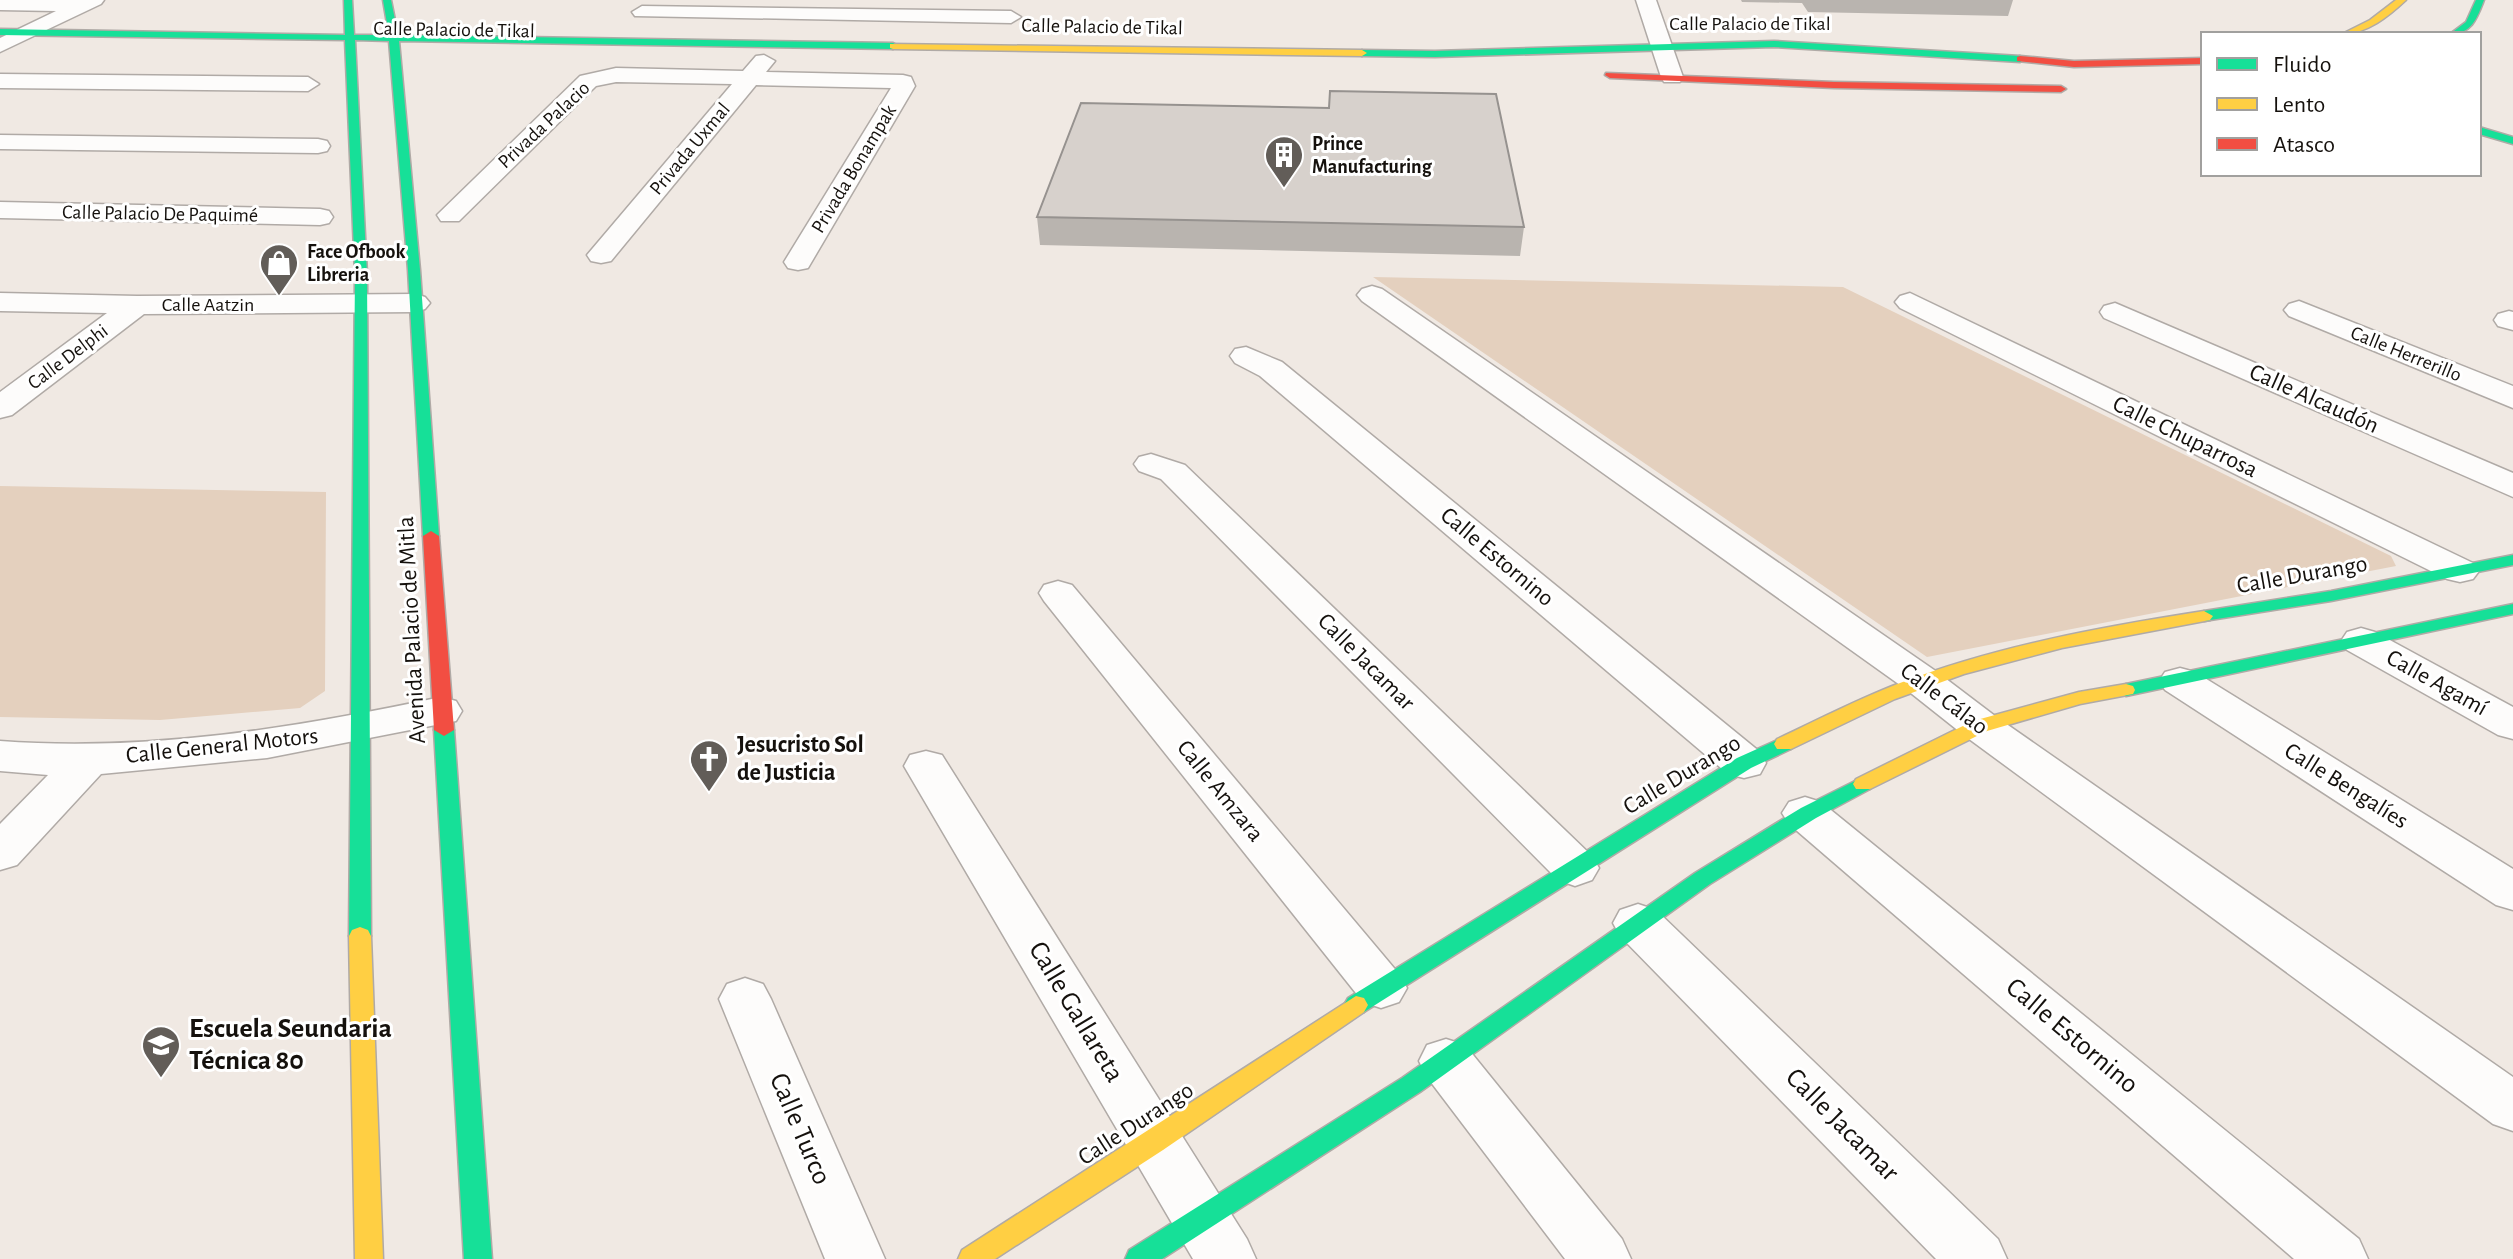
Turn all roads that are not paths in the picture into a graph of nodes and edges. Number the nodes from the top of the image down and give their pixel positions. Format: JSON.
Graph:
{"nodes":[{"id":1,"x":348,"y":0,"type":"edge"},
{"id":2,"x":387,"y":0,"type":"edge"},
{"id":3,"x":1646,"y":0,"type":"edge"},
{"id":4,"x":2402,"y":0,"type":"edge"},
{"id":5,"x":2480,"y":0,"type":"edge"},
{"id":6,"x":89,"y":2,"type":"edge"},
{"id":7,"x":0,"y":4,"type":"edge"},
{"id":8,"x":1015,"y":9,"type":"edge"},
{"id":9,"x":642,"y":12,"type":"dead end"},
{"id":10,"x":0,"y":32,"type":"edge"},
{"id":11,"x":32,"y":32,"type":"junction"},
{"id":12,"x":2351,"y":32,"type":"edge"},
{"id":13,"x":2458,"y":32,"type":"edge"},
{"id":14,"x":348,"y":44,"type":"junction"},
{"id":15,"x":394,"y":45,"type":"junction"},
{"id":16,"x":0,"y":46,"type":"edge"},
{"id":17,"x":1663,"y":46,"type":"junction"},
{"id":18,"x":1825,"y":46,"type":"junction"},
{"id":19,"x":992,"y":47,"type":"junction"},
{"id":20,"x":774,"y":50,"type":"junction"},
{"id":21,"x":2201,"y":61,"type":"edge"},
{"id":22,"x":1487,"y":71,"type":"dead end"},
{"id":23,"x":1596,"y":74,"type":"dead end"},
{"id":24,"x":752,"y":76,"type":"junction"},
{"id":25,"x":1672,"y":77,"type":"junction"},
{"id":26,"x":0,"y":81,"type":"edge"},
{"id":27,"x":308,"y":84,"type":"dead end"},
{"id":28,"x":1834,"y":85,"type":"junction"},
{"id":29,"x":2083,"y":90,"type":"dead end"},
{"id":30,"x":2481,"y":131,"type":"edge"},
{"id":31,"x":2513,"y":141,"type":"edge"},
{"id":32,"x":0,"y":142,"type":"edge"},
{"id":33,"x":318,"y":146,"type":"dead end"},
{"id":34,"x":0,"y":210,"type":"edge"},
{"id":35,"x":450,"y":215,"type":"dead end"},
{"id":36,"x":320,"y":217,"type":"dead end"},
{"id":37,"x":601,"y":255,"type":"dead end"},
{"id":38,"x":798,"y":262,"type":"dead end"},
{"id":39,"x":1372,"y":295,"type":"dead end"},
{"id":40,"x":0,"y":302,"type":"edge"},
{"id":41,"x":1910,"y":302,"type":"dead end"},
{"id":42,"x":415,"y":303,"type":"junction"},
{"id":43,"x":360,"y":304,"type":"junction"},
{"id":44,"x":137,"y":305,"type":"junction"},
{"id":45,"x":2299,"y":310,"type":"dead end"},
{"id":46,"x":2115,"y":312,"type":"dead end"},
{"id":47,"x":1246,"y":356,"type":"dead end"},
{"id":48,"x":2513,"y":398,"type":"edge"},
{"id":49,"x":0,"y":408,"type":"edge"},
{"id":50,"x":1151,"y":464,"type":"dead end"},
{"id":51,"x":2513,"y":486,"type":"edge"},
{"id":52,"x":2513,"y":560,"type":"edge"},
{"id":53,"x":2460,"y":571,"type":"junction"},
{"id":54,"x":1058,"y":593,"type":"dead end"},
{"id":55,"x":2513,"y":609,"type":"edge"},
{"id":56,"x":2361,"y":641,"type":"junction"},
{"id":57,"x":1922,"y":681,"type":"junction"},
{"id":58,"x":2180,"y":681,"type":"junction"},
{"id":59,"x":441,"y":711,"type":"junction"},
{"id":60,"x":2513,"y":725,"type":"edge"},
{"id":61,"x":1980,"y":726,"type":"junction"},
{"id":62,"x":361,"y":729,"type":"junction"},
{"id":63,"x":0,"y":756,"type":"edge"},
{"id":64,"x":89,"y":760,"type":"junction"},
{"id":65,"x":1744,"y":763,"type":"junction"},
{"id":66,"x":926,"y":766,"type":"dead end"},
{"id":67,"x":1805,"y":813,"type":"junction"},
{"id":68,"x":0,"y":853,"type":"edge"},
{"id":69,"x":1575,"y":868,"type":"junction"},
{"id":70,"x":2513,"y":892,"type":"edge"},
{"id":71,"x":1638,"y":923,"type":"junction"},
{"id":72,"x":1381,"y":988,"type":"junction"},
{"id":73,"x":745,"y":999,"type":"dead end"},
{"id":74,"x":1446,"y":1061,"type":"junction"},
{"id":75,"x":2513,"y":1107,"type":"edge"},
{"id":76,"x":1154,"y":1142,"type":"junction"},
{"id":77,"x":1215,"y":1240,"type":"edge"},
{"id":78,"x":369,"y":1259,"type":"edge"},
{"id":79,"x":478,"y":1259,"type":"edge"},
{"id":80,"x":855,"y":1259,"type":"edge"},
{"id":81,"x":972,"y":1259,"type":"edge"},
{"id":82,"x":1139,"y":1259,"type":"edge"},
{"id":83,"x":1601,"y":1259,"type":"edge"},
{"id":84,"x":1977,"y":1259,"type":"edge"},
{"id":85,"x":2338,"y":1259,"type":"edge"}],
"edges":[{"from":1,"to":14,"type":"main road","name":"Avenida Palacio de Mitla"},
{"from":2,"to":15,"type":"main road","name":"Avenida Palacio de Mitla"},
{"from":3,"to":17,"type":"street"},
{"from":4,"to":12,"type":"main road"},
{"from":5,"to":13,"type":"main road"},
{"from":6,"to":7,"type":"street"},
{"from":6,"to":11,"type":"street"},
{"from":8,"to":9,"type":"street"},
{"from":8,"to":19,"type":"street"},
{"from":10,"to":11,"type":"main road","name":"Calle Palacio de Tikal"},
{"from":11,"to":14,"type":"main road","name":"Calle Palacio de Tikal"},
{"from":11,"to":16,"type":"street"},
{"from":14,"to":15,"type":"main road","name":"Calle Palacio de Tikal"},
{"from":14,"to":16,"type":"main road","name":"Calle Palacio de Tikal"},
{"from":14,"to":43,"type":"main road","name":"Avenida Palacio de Mitla"},
{"from":15,"to":20,"type":"main road","name":"Calle Palacio de Tikal"},
{"from":15,"to":42,"type":"main road","name":"Avenida Palacio de Mitla"},
{"from":17,"to":18,"type":"main road","name":"Calle Palacio de Tikal"},
{"from":17,"to":19,"type":"main road","name":"Calle Palacio de Tikal"},
{"from":17,"to":25,"type":"street"},
{"from":18,"to":21,"type":"main road","name":"Calle Palacio de Tikal"},
{"from":18,"to":28,"type":"main road"},
{"from":19,"to":20,"type":"main road","name":"Calle Palacio de Tikal"},
{"from":20,"to":22,"type":"main road","name":"Calle Palacio de Tikal"},
{"from":20,"to":24,"type":"street","name":"Privada Uxmal"},
{"from":23,"to":25,"type":"main road"},
{"from":24,"to":35,"type":"street","name":"Privada Palacio"},
{"from":24,"to":37,"type":"street","name":"Privada Uxmal"},
{"from":24,"to":38,"type":"street","name":"Privada Bonampak"},
{"from":25,"to":28,"type":"main road"},
{"from":26,"to":27,"type":"street"},
{"from":28,"to":29,"type":"main road"},
{"from":30,"to":31,"type":"main road"},
{"from":32,"to":33,"type":"street"},
{"from":34,"to":36,"type":"street","name":"Calle Palacio De Paquimé"},
{"from":39,"to":57,"type":"street","name":"Calle Cálao"},
{"from":40,"to":44,"type":"street","name":"Calle Aatzin"},
{"from":41,"to":53,"type":"street","name":"Calle Chuparrosa"},
{"from":42,"to":43,"type":"street","name":"Calle Aatzin"},
{"from":42,"to":59,"type":"main road","name":"Avenida Palacio de Mitla"},
{"from":43,"to":44,"type":"street","name":"Calle Aatzin"},
{"from":43,"to":62,"type":"main road","name":"Avenida Palacio de Mitla"},
{"from":44,"to":49,"type":"street","name":"Calle Delphi"},
{"from":45,"to":48,"type":"street","name":"Calle Herrerillo"},
{"from":46,"to":51,"type":"street","name":"Calle Alcaudón"},
{"from":47,"to":65,"type":"street","name":"Calle Estornino"},
{"from":50,"to":69,"type":"street","name":"Calle Jacamar"},
{"from":52,"to":53,"type":"main road","name":"Calle Durango"},
{"from":53,"to":57,"type":"main road","name":"Calle Durango"},
{"from":54,"to":72,"type":"street","name":"Calle Amzara"},
{"from":55,"to":56,"type":"main road"},
{"from":56,"to":58,"type":"main road"},
{"from":56,"to":60,"type":"street","name":"Calle Agamí"},
{"from":57,"to":61,"type":"street","name":"Calle Cálao"},
{"from":57,"to":65,"type":"main road","name":"Calle Durango"},
{"from":58,"to":61,"type":"main road"},
{"from":58,"to":70,"type":"street","name":"Calle Bengalíes"},
{"from":59,"to":62,"type":"street","name":"Calle General Motors"},
{"from":59,"to":79,"type":"main road","name":"Avenida Palacio de Mitla"},
{"from":61,"to":67,"type":"main road"},
{"from":61,"to":75,"type":"street","name":"Calle Cálao"},
{"from":62,"to":64,"type":"street","name":"Calle General Motors"},
{"from":62,"to":78,"type":"main road","name":"Avenida Palacio de Mitla"},
{"from":63,"to":64,"type":"street","name":"Calle General Motors"},
{"from":64,"to":68,"type":"street"},
{"from":65,"to":69,"type":"main road","name":"Calle Durango"},
{"from":66,"to":76,"type":"street","name":"Calle Gallareta"},
{"from":67,"to":71,"type":"main road"},
{"from":67,"to":85,"type":"street","name":"Calle Estornino"},
{"from":69,"to":72,"type":"main road","name":"Calle Durango"},
{"from":71,"to":74,"type":"main road"},
{"from":71,"to":84,"type":"street","name":"Calle Jacamar"},
{"from":72,"to":76,"type":"main road","name":"Calle Durango"},
{"from":73,"to":80,"type":"street","name":"Calle Turco"},
{"from":74,"to":77,"type":"main road"},
{"from":74,"to":83,"type":"street"},
{"from":76,"to":77,"type":"street","name":"Calle Gallareta"},
{"from":76,"to":81,"type":"main road","name":"Calle Durango"},
{"from":77,"to":82,"type":"main road"}]}
